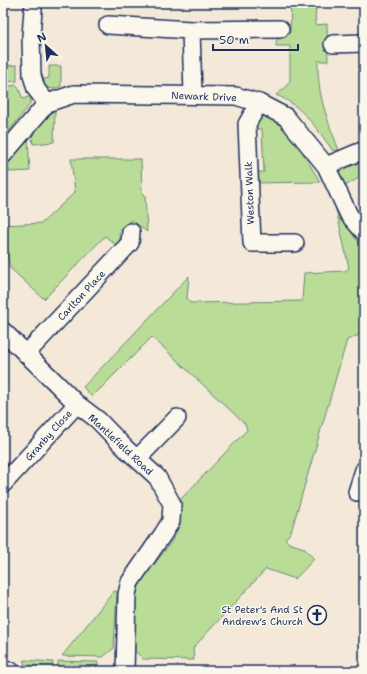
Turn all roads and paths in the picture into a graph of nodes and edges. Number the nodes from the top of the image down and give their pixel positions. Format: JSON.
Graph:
{"nodes":[{"id":1,"x":33,"y":10,"type":"dead end"},
{"id":2,"x":108,"y":25,"type":"dead end"},
{"id":3,"x":191,"y":30,"type":"junction"},
{"id":4,"x":273,"y":33,"type":"dead end"},
{"id":5,"x":333,"y":44,"type":"dead end"},
{"id":6,"x":364,"y":44,"type":"edge"},
{"id":7,"x":193,"y":95,"type":"junction"},
{"id":8,"x":47,"y":103,"type":"junction"},
{"id":9,"x":259,"y":103,"type":"junction"},
{"id":10,"x":364,"y":150,"type":"edge"},
{"id":11,"x":3,"y":155,"type":"edge"},
{"id":12,"x":326,"y":166,"type":"junction"},
{"id":13,"x":131,"y":232,"type":"dead end"},
{"id":14,"x":364,"y":232,"type":"edge"},
{"id":15,"x":295,"y":243,"type":"dead end"},
{"id":16,"x":3,"y":332,"type":"edge"},
{"id":17,"x":26,"y":354,"type":"junction"},
{"id":18,"x":77,"y":404,"type":"junction"},
{"id":19,"x":167,"y":423,"type":"dead end"},
{"id":20,"x":137,"y":459,"type":"junction"},
{"id":21,"x":3,"y":484,"type":"edge"},
{"id":22,"x":3,"y":671,"type":"edge"},
{"id":23,"x":11,"y":671,"type":"edge"},
{"id":24,"x":125,"y":671,"type":"edge"}],
"edges":[{"from":1,"to":8,"type":"street"},
{"from":2,"to":3,"type":"street"},
{"from":3,"to":4,"type":"street"},
{"from":3,"to":7,"type":"street"},
{"from":5,"to":6,"type":"street"},
{"from":7,"to":8,"type":"street","name":"Newark Drive"},
{"from":7,"to":9,"type":"street","name":"Newark Drive"},
{"from":8,"to":11,"type":"street"},
{"from":9,"to":12,"type":"street","name":"Newark Drive"},
{"from":9,"to":15,"type":"street","name":"Weston Walk"},
{"from":10,"to":12,"type":"street"},
{"from":12,"to":14,"type":"street","name":"Newark Drive"},
{"from":13,"to":17,"type":"street","name":"Carlton Place"},
{"from":16,"to":17,"type":"street","name":"Mantlefield Road"},
{"from":17,"to":18,"type":"street","name":"Mantlefield Road"},
{"from":18,"to":20,"type":"street","name":"Mantlefield Road"},
{"from":18,"to":21,"type":"street","name":"Granby Close"},
{"from":19,"to":20,"type":"street"},
{"from":20,"to":24,"type":"street","name":"Mantlefield Road"},
{"from":22,"to":23,"type":"street"}]}
